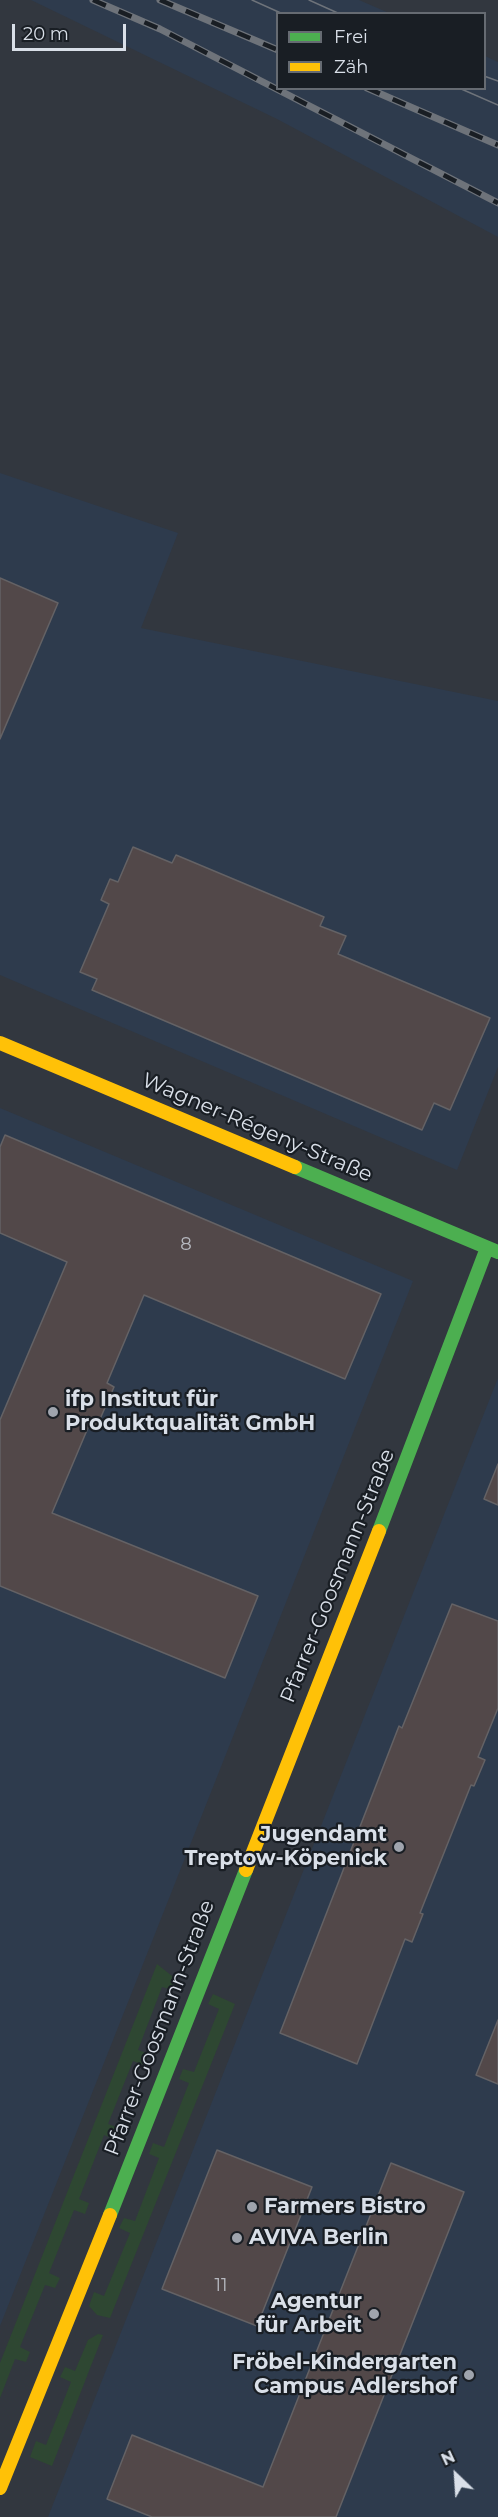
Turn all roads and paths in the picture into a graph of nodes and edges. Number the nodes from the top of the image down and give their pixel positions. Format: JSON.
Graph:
{"nodes":[{"id":1,"x":0,"y":1043,"type":"edge"},
{"id":2,"x":493,"y":1250,"type":"edge"},
{"id":3,"x":0,"y":2488,"type":"edge"}],
"edges":[{"from":1,"to":2,"type":"street","name":"Wagner-Régeny-Straße"},
{"from":2,"to":3,"type":"street","name":"Pfarrer-Goosmann-Straße"}]}
